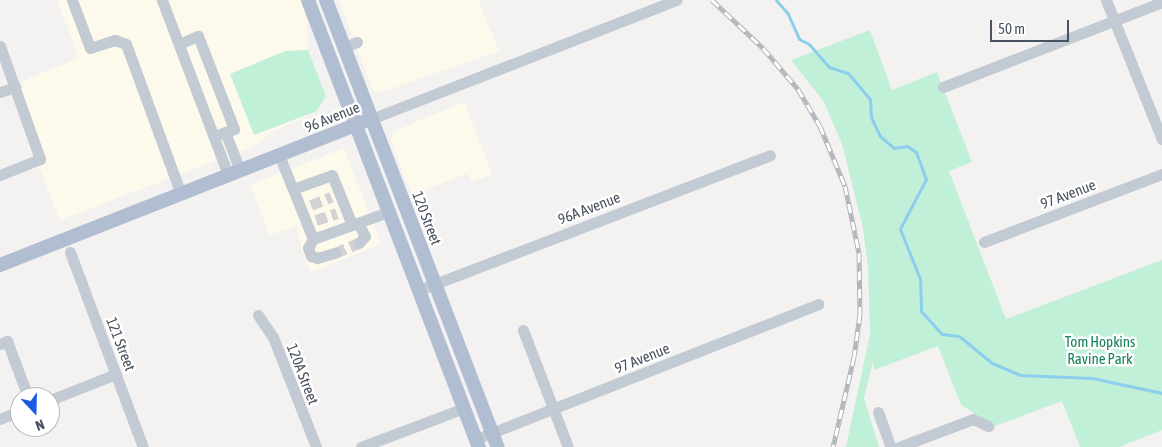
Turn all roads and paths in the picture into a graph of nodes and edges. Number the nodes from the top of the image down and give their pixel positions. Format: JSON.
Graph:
{"nodes":[{"id":1,"x":72,"y":0,"type":"edge"},
{"id":2,"x":162,"y":0,"type":"edge"},
{"id":3,"x":308,"y":0,"type":"edge"},
{"id":4,"x":326,"y":0,"type":"edge"},
{"id":5,"x":676,"y":0,"type":"edge"},
{"id":6,"x":1106,"y":0,"type":"edge"},
{"id":7,"x":1162,"y":2,"type":"edge"},
{"id":8,"x":1114,"y":20,"type":"junction"},
{"id":9,"x":179,"y":44,"type":"junction"},
{"id":10,"x":0,"y":46,"type":"edge"},
{"id":11,"x":15,"y":86,"type":"junction"},
{"id":12,"x":943,"y":88,"type":"dead end"},
{"id":13,"x":0,"y":92,"type":"edge"},
{"id":14,"x":371,"y":119,"type":"junction"},
{"id":15,"x":355,"y":125,"type":"junction"},
{"id":16,"x":225,"y":132,"type":"junction"},
{"id":17,"x":214,"y":136,"type":"junction"},
{"id":18,"x":1162,"y":139,"type":"edge"},
{"id":19,"x":279,"y":155,"type":"junction"},
{"id":20,"x":770,"y":155,"type":"dead end"},
{"id":21,"x":234,"y":173,"type":"junction"},
{"id":22,"x":1162,"y":174,"type":"edge"},
{"id":23,"x":0,"y":175,"type":"edge"},
{"id":24,"x":293,"y":189,"type":"junction"},
{"id":25,"x":181,"y":194,"type":"junction"},
{"id":26,"x":388,"y":212,"type":"junction"},
{"id":27,"x":355,"y":224,"type":"junction"},
{"id":28,"x":313,"y":239,"type":"junction"},
{"id":29,"x":984,"y":242,"type":"dead end"},
{"id":30,"x":358,"y":244,"type":"dead end"},
{"id":31,"x":70,"y":252,"type":"dead end"},
{"id":32,"x":335,"y":253,"type":"tunnel mouth"},
{"id":33,"x":0,"y":264,"type":"edge"},
{"id":34,"x":435,"y":284,"type":"junction"},
{"id":35,"x":419,"y":290,"type":"junction"},
{"id":36,"x":818,"y":304,"type":"dead end"},
{"id":37,"x":258,"y":315,"type":"dead end"},
{"id":38,"x":523,"y":330,"type":"dead end"},
{"id":39,"x":0,"y":344,"type":"edge"},
{"id":40,"x":116,"y":374,"type":"junction"},
{"id":41,"x":24,"y":387,"type":"edge"},
{"id":42,"x":60,"y":396,"type":"edge"},
{"id":43,"x":464,"y":408,"type":"junction"},
{"id":44,"x":553,"y":409,"type":"junction"},
{"id":45,"x":878,"y":412,"type":"dead end"},
{"id":46,"x":988,"y":426,"type":"dead end"},
{"id":47,"x":493,"y":432,"type":"junction"},
{"id":48,"x":478,"y":443,"type":"edge"},
{"id":49,"x":144,"y":447,"type":"edge"},
{"id":50,"x":316,"y":447,"type":"edge"},
{"id":51,"x":361,"y":447,"type":"edge"},
{"id":52,"x":498,"y":447,"type":"edge"},
{"id":53,"x":568,"y":447,"type":"edge"},
{"id":54,"x":892,"y":447,"type":"edge"},
{"id":55,"x":899,"y":447,"type":"edge"}],
"edges":[{"from":1,"to":25,"type":"street"},
{"from":2,"to":9,"type":"street"},
{"from":3,"to":15,"type":"main road"},
{"from":4,"to":14,"type":"main road","name":"120 Street"},
{"from":5,"to":14,"type":"street","name":"96 Avenue"},
{"from":6,"to":8,"type":"street"},
{"from":7,"to":8,"type":"street"},
{"from":8,"to":12,"type":"street"},
{"from":8,"to":18,"type":"street"},
{"from":9,"to":16,"type":"street"},
{"from":9,"to":17,"type":"street"},
{"from":10,"to":11,"type":"street"},
{"from":11,"to":13,"type":"street"},
{"from":11,"to":23,"type":"street"},
{"from":14,"to":15,"type":"main road","name":"96 Avenue"},
{"from":14,"to":34,"type":"main road","name":"120 Street"},
{"from":15,"to":19,"type":"main road","name":"96 Avenue"},
{"from":15,"to":26,"type":"main road"},
{"from":16,"to":17,"type":"street"},
{"from":16,"to":21,"type":"street"},
{"from":17,"to":21,"type":"street"},
{"from":19,"to":21,"type":"main road","name":"96 Avenue"},
{"from":19,"to":24,"type":"street"},
{"from":20,"to":34,"type":"street","name":"96A Avenue"},
{"from":21,"to":25,"type":"main road","name":"96 Avenue"},
{"from":22,"to":29,"type":"street","name":"97 Avenue"},
{"from":24,"to":27,"type":"street"},
{"from":24,"to":28,"type":"street"},
{"from":25,"to":33,"type":"main road","name":"96 Avenue"},
{"from":26,"to":27,"type":"street"},
{"from":26,"to":35,"type":"main road"},
{"from":27,"to":28,"type":"street"},
{"from":27,"to":30,"type":"street"},
{"from":28,"to":32,"type":"street"},
{"from":31,"to":40,"type":"street","name":"121 Street"},
{"from":34,"to":35,"type":"street","name":"96A Avenue"},
{"from":34,"to":47,"type":"main road","name":"120 Street"},
{"from":35,"to":43,"type":"main road"},
{"from":36,"to":44,"type":"street","name":"97 Avenue"},
{"from":37,"to":50,"type":"street","name":"120A Street"},
{"from":38,"to":44,"type":"street"},
{"from":39,"to":41,"type":"street"},
{"from":40,"to":42,"type":"street"},
{"from":40,"to":49,"type":"street","name":"121 Street"},
{"from":43,"to":48,"type":"main road"},
{"from":43,"to":51,"type":"street"},
{"from":44,"to":47,"type":"street","name":"97 Avenue"},
{"from":44,"to":53,"type":"street"},
{"from":45,"to":54,"type":"street"},
{"from":46,"to":55,"type":"street"},
{"from":47,"to":48,"type":"street","name":"97 Avenue"},
{"from":47,"to":52,"type":"main road","name":"120 Street"}]}
